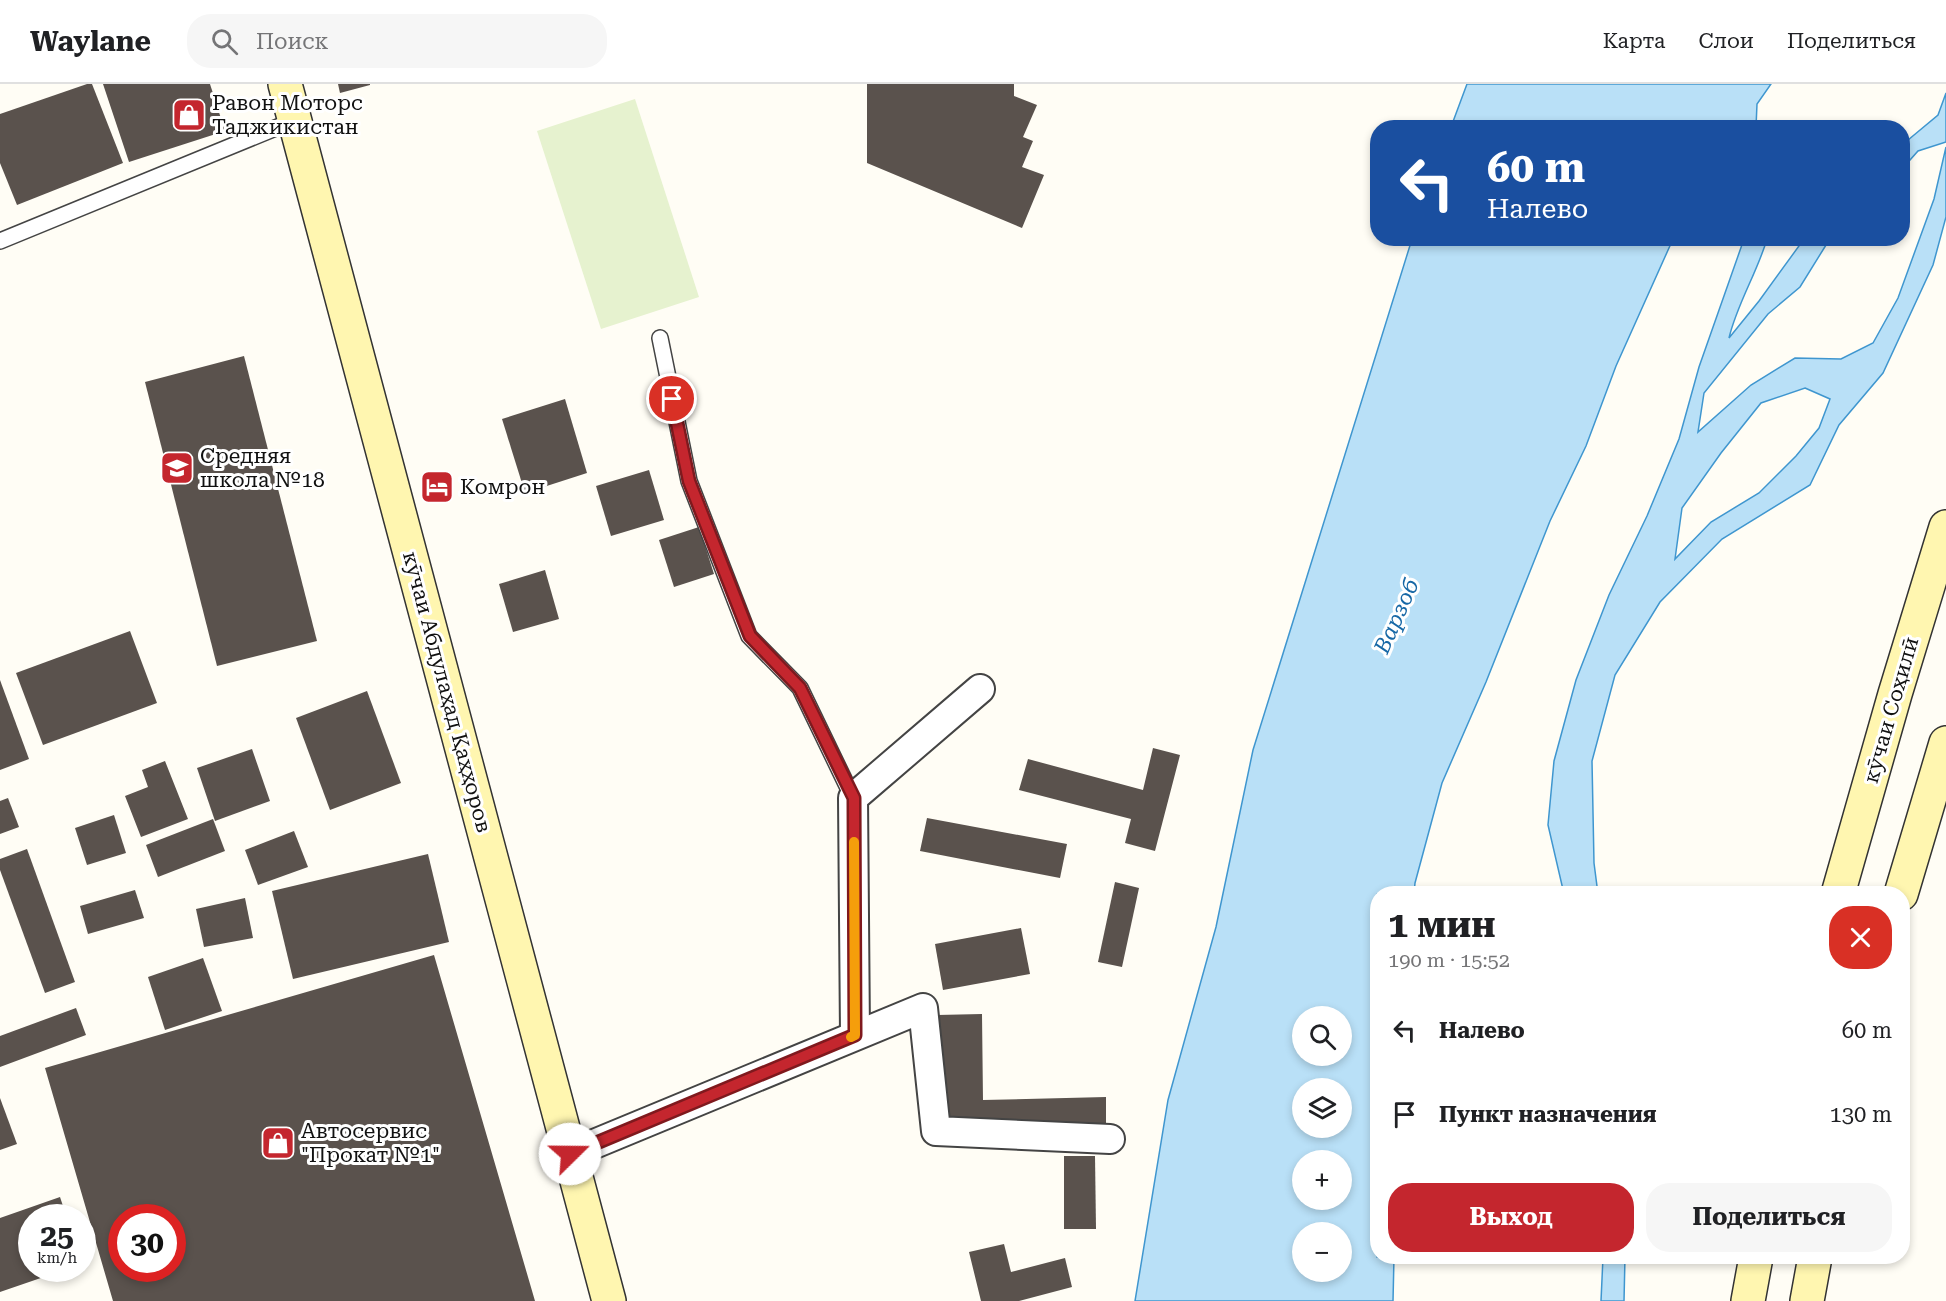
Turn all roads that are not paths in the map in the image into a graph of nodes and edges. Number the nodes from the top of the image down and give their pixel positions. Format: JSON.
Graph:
{"nodes":[{"id":1,"x":285,"y":84,"type":"edge"},
{"id":2,"x":295,"y":120,"type":"junction"},
{"id":3,"x":0,"y":241,"type":"edge"},
{"id":4,"x":660,"y":338,"type":"dead end"},
{"id":5,"x":1946,"y":527,"type":"edge"},
{"id":6,"x":980,"y":689,"type":"dead end"},
{"id":7,"x":1946,"y":742,"type":"edge"},
{"id":8,"x":854,"y":798,"type":"junction"},
{"id":9,"x":1840,"y":886,"type":"edge"},
{"id":10,"x":1903,"y":886,"type":"edge"},
{"id":11,"x":855,"y":1035,"type":"junction"},
{"id":12,"x":1110,"y":1139,"type":"dead end"},
{"id":13,"x":570,"y":1154,"type":"junction"},
{"id":14,"x":1755,"y":1264,"type":"edge"},
{"id":15,"x":1814,"y":1264,"type":"edge"},
{"id":16,"x":609,"y":1301,"type":"edge"},
{"id":17,"x":1748,"y":1301,"type":"edge"},
{"id":18,"x":1807,"y":1301,"type":"edge"}],
"edges":[{"from":1,"to":2,"type":"main road","name":"кӯчаи Абдулаҳад Қаҳҳоров"},
{"from":2,"to":3,"type":"lane"},
{"from":2,"to":13,"type":"main road","name":"кӯчаи Абдулаҳад Қаҳҳоров"},
{"from":4,"to":8,"type":"lane"},
{"from":5,"to":9,"type":"main road","name":"кӯчаи Соҳилӣ"},
{"from":6,"to":8,"type":"street"},
{"from":7,"to":10,"type":"main road"},
{"from":8,"to":11,"type":"street"},
{"from":11,"to":12,"type":"street"},
{"from":11,"to":13,"type":"street"},
{"from":13,"to":16,"type":"main road","name":"кӯчаи Абдулаҳад Қаҳҳоров"},
{"from":14,"to":17,"type":"main road"},
{"from":15,"to":18,"type":"main road"}]}
